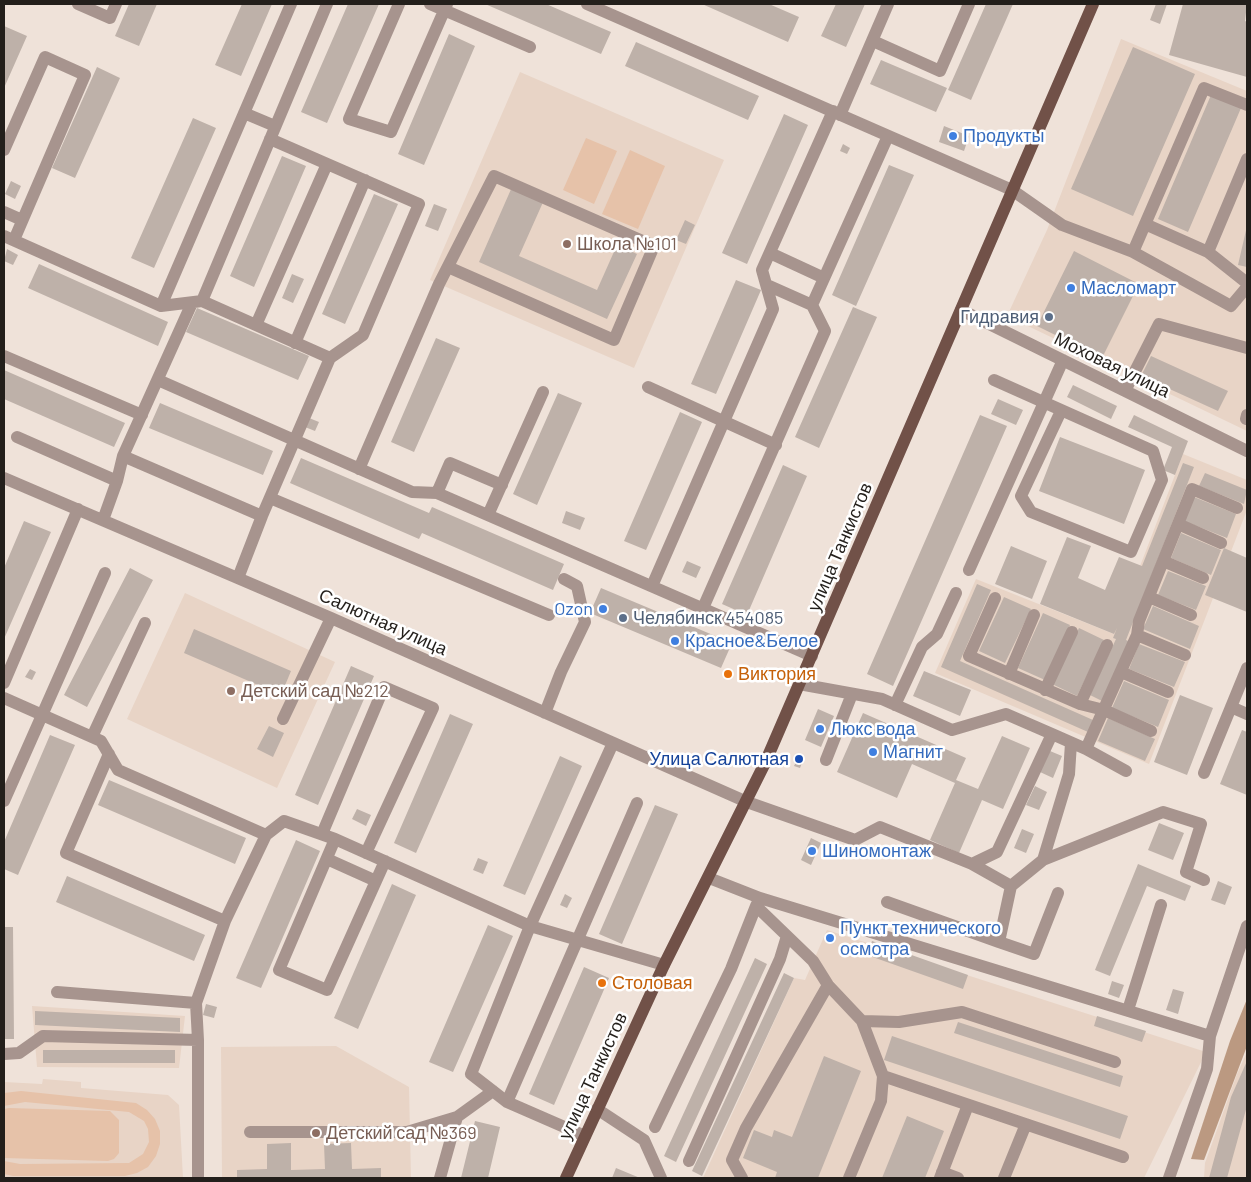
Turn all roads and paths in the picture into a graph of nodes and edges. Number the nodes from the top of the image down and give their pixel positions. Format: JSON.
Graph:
{"nodes":[{"id":1,"x":78,"y":4,"type":"edge"},
{"id":2,"x":116,"y":4,"type":"edge"},
{"id":3,"x":291,"y":4,"type":"edge"},
{"id":4,"x":327,"y":4,"type":"edge"},
{"id":5,"x":399,"y":4,"type":"edge"},
{"id":6,"x":430,"y":4,"type":"edge"},
{"id":7,"x":587,"y":4,"type":"edge"},
{"id":8,"x":888,"y":4,"type":"edge"},
{"id":9,"x":969,"y":4,"type":"edge"},
{"id":10,"x":1091,"y":5,"type":"edge"},
{"id":11,"x":446,"y":7,"type":"edge"},
{"id":12,"x":872,"y":42,"type":"junction"},
{"id":13,"x":530,"y":48,"type":"dead end"},
{"id":14,"x":1247,"y":105,"type":"edge"},
{"id":15,"x":244,"y":113,"type":"junction"},
{"id":16,"x":836,"y":113,"type":"junction"},
{"id":17,"x":275,"y":126,"type":"junction"},
{"id":18,"x":888,"y":136,"type":"junction"},
{"id":19,"x":270,"y":139,"type":"junction"},
{"id":20,"x":4,"y":150,"type":"edge"},
{"id":21,"x":1247,"y":159,"type":"edge"},
{"id":22,"x":327,"y":164,"type":"junction"},
{"id":23,"x":365,"y":180,"type":"junction"},
{"id":24,"x":1012,"y":190,"type":"junction"},
{"id":25,"x":4,"y":212,"type":"edge"},
{"id":26,"x":22,"y":220,"type":"junction"},
{"id":27,"x":1145,"y":224,"type":"junction"},
{"id":28,"x":9,"y":238,"type":"edge"},
{"id":29,"x":770,"y":252,"type":"junction"},
{"id":30,"x":1133,"y":252,"type":"junction"},
{"id":31,"x":1208,"y":252,"type":"junction"},
{"id":32,"x":448,"y":267,"type":"junction"},
{"id":33,"x":824,"y":278,"type":"junction"},
{"id":34,"x":1247,"y":283,"type":"edge"},
{"id":35,"x":766,"y":285,"type":"junction"},
{"id":36,"x":1247,"y":287,"type":"edge"},
{"id":37,"x":197,"y":302,"type":"junction"},
{"id":38,"x":812,"y":305,"type":"junction"},
{"id":39,"x":161,"y":306,"type":"junction"},
{"id":40,"x":961,"y":310,"type":"junction"},
{"id":41,"x":256,"y":325,"type":"junction"},
{"id":42,"x":295,"y":343,"type":"junction"},
{"id":43,"x":1247,"y":348,"type":"edge"},
{"id":44,"x":4,"y":356,"type":"edge"},
{"id":45,"x":330,"y":358,"type":"junction"},
{"id":46,"x":1063,"y":360,"type":"junction"},
{"id":47,"x":158,"y":380,"type":"junction"},
{"id":48,"x":994,"y":380,"type":"dead end"},
{"id":49,"x":648,"y":387,"type":"dead end"},
{"id":50,"x":1125,"y":391,"type":"junction"},
{"id":51,"x":543,"y":392,"type":"dead end"},
{"id":52,"x":1044,"y":403,"type":"junction"},
{"id":53,"x":1061,"y":411,"type":"junction"},
{"id":54,"x":142,"y":414,"type":"junction"},
{"id":55,"x":724,"y":423,"type":"junction"},
{"id":56,"x":17,"y":438,"type":"dead end"},
{"id":57,"x":294,"y":441,"type":"junction"},
{"id":58,"x":776,"y":445,"type":"junction"},
{"id":59,"x":1247,"y":451,"type":"edge"},
{"id":60,"x":123,"y":456,"type":"junction"},
{"id":61,"x":359,"y":469,"type":"junction"},
{"id":62,"x":4,"y":478,"type":"edge"},
{"id":63,"x":117,"y":481,"type":"junction"},
{"id":64,"x":502,"y":485,"type":"junction"},
{"id":65,"x":437,"y":493,"type":"junction"},
{"id":66,"x":270,"y":498,"type":"junction"},
{"id":67,"x":1237,"y":508,"type":"dead end"},
{"id":68,"x":78,"y":509,"type":"junction"},
{"id":69,"x":488,"y":515,"type":"junction"},
{"id":70,"x":262,"y":516,"type":"junction"},
{"id":71,"x":103,"y":520,"type":"junction"},
{"id":72,"x":1178,"y":524,"type":"junction"},
{"id":73,"x":1221,"y":543,"type":"dead end"},
{"id":74,"x":1163,"y":561,"type":"junction"},
{"id":75,"x":969,"y":570,"type":"dead end"},
{"id":76,"x":105,"y":573,"type":"dead end"},
{"id":77,"x":238,"y":578,"type":"junction"},
{"id":78,"x":1203,"y":578,"type":"dead end"},
{"id":79,"x":564,"y":579,"type":"dead end"},
{"id":80,"x":652,"y":586,"type":"junction"},
{"id":81,"x":956,"y":593,"type":"dead end"},
{"id":82,"x":1148,"y":597,"type":"junction"},
{"id":83,"x":995,"y":598,"type":"dead end"},
{"id":84,"x":703,"y":608,"type":"junction"},
{"id":85,"x":1191,"y":614,"type":"dead end"},
{"id":86,"x":549,"y":615,"type":"dead end"},
{"id":87,"x":1034,"y":615,"type":"dead end"},
{"id":88,"x":331,"y":618,"type":"junction"},
{"id":89,"x":145,"y":623,"type":"dead end"},
{"id":90,"x":1072,"y":632,"type":"dead end"},
{"id":91,"x":1137,"y":635,"type":"junction"},
{"id":92,"x":1107,"y":645,"type":"dead end"},
{"id":93,"x":1185,"y":655,"type":"dead end"},
{"id":94,"x":812,"y":656,"type":"junction"},
{"id":95,"x":1247,"y":668,"type":"edge"},
{"id":96,"x":1121,"y":672,"type":"junction"},
{"id":97,"x":1009,"y":674,"type":"junction"},
{"id":98,"x":4,"y":683,"type":"edge"},
{"id":99,"x":799,"y":684,"type":"junction"},
{"id":100,"x":1045,"y":690,"type":"junction"},
{"id":101,"x":1168,"y":692,"type":"dead end"},
{"id":102,"x":852,"y":694,"type":"junction"},
{"id":103,"x":4,"y":698,"type":"edge"},
{"id":104,"x":1080,"y":704,"type":"junction"},
{"id":105,"x":895,"y":705,"type":"junction"},
{"id":106,"x":1231,"y":708,"type":"junction"},
{"id":107,"x":1104,"y":710,"type":"junction"},
{"id":108,"x":545,"y":713,"type":"junction"},
{"id":109,"x":1247,"y":714,"type":"edge"},
{"id":110,"x":41,"y":715,"type":"junction"},
{"id":111,"x":283,"y":719,"type":"dead end"},
{"id":112,"x":1151,"y":731,"type":"dead end"},
{"id":113,"x":1052,"y":734,"type":"junction"},
{"id":114,"x":92,"y":737,"type":"junction"},
{"id":115,"x":612,"y":743,"type":"junction"},
{"id":116,"x":1071,"y":743,"type":"junction"},
{"id":117,"x":1086,"y":749,"type":"junction"},
{"id":118,"x":109,"y":754,"type":"junction"},
{"id":119,"x":826,"y":760,"type":"dead end"},
{"id":120,"x":1126,"y":771,"type":"dead end"},
{"id":121,"x":1204,"y":773,"type":"dead end"},
{"id":122,"x":4,"y":801,"type":"edge"},
{"id":123,"x":746,"y":802,"type":"junction"},
{"id":124,"x":638,"y":803,"type":"dead end"},
{"id":125,"x":322,"y":834,"type":"junction"},
{"id":126,"x":266,"y":835,"type":"junction"},
{"id":127,"x":335,"y":839,"type":"junction"},
{"id":128,"x":366,"y":853,"type":"junction"},
{"id":129,"x":327,"y":859,"type":"junction"},
{"id":130,"x":1043,"y":860,"type":"junction"},
{"id":131,"x":384,"y":861,"type":"junction"},
{"id":132,"x":972,"y":864,"type":"junction"},
{"id":133,"x":709,"y":878,"type":"junction"},
{"id":134,"x":1204,"y":880,"type":"dead end"},
{"id":135,"x":376,"y":881,"type":"junction"},
{"id":136,"x":1011,"y":886,"type":"junction"},
{"id":137,"x":1058,"y":893,"type":"dead end"},
{"id":138,"x":758,"y":902,"type":"junction"},
{"id":139,"x":887,"y":902,"type":"dead end"},
{"id":140,"x":1161,"y":905,"type":"dead end"},
{"id":141,"x":225,"y":921,"type":"junction"},
{"id":142,"x":530,"y":926,"type":"junction"},
{"id":143,"x":1247,"y":926,"type":"edge"},
{"id":144,"x":787,"y":936,"type":"junction"},
{"id":145,"x":578,"y":940,"type":"junction"},
{"id":146,"x":998,"y":942,"type":"junction"},
{"id":147,"x":664,"y":965,"type":"junction"},
{"id":148,"x":828,"y":985,"type":"junction"},
{"id":149,"x":57,"y":992,"type":"dead end"},
{"id":150,"x":196,"y":1003,"type":"junction"},
{"id":151,"x":1128,"y":1010,"type":"junction"},
{"id":152,"x":862,"y":1021,"type":"junction"},
{"id":153,"x":1210,"y":1036,"type":"junction"},
{"id":154,"x":198,"y":1040,"type":"junction"},
{"id":155,"x":4,"y":1054,"type":"edge"},
{"id":156,"x":1115,"y":1062,"type":"dead end"},
{"id":157,"x":883,"y":1076,"type":"junction"},
{"id":158,"x":493,"y":1091,"type":"junction"},
{"id":159,"x":508,"y":1102,"type":"junction"},
{"id":160,"x":968,"y":1105,"type":"junction"},
{"id":161,"x":597,"y":1109,"type":"junction"},
{"id":162,"x":457,"y":1117,"type":"junction"},
{"id":163,"x":1026,"y":1124,"type":"junction"},
{"id":164,"x":655,"y":1127,"type":"dead end"},
{"id":165,"x":250,"y":1132,"type":"dead end"},
{"id":166,"x":585,"y":1136,"type":"junction"},
{"id":167,"x":1123,"y":1156,"type":"dead end"},
{"id":168,"x":689,"y":1161,"type":"dead end"},
{"id":169,"x":941,"y":1175,"type":"edge"},
{"id":170,"x":198,"y":1178,"type":"edge"},
{"id":171,"x":440,"y":1178,"type":"edge"},
{"id":172,"x":566,"y":1178,"type":"edge"},
{"id":173,"x":661,"y":1178,"type":"edge"},
{"id":174,"x":742,"y":1178,"type":"edge"},
{"id":175,"x":849,"y":1178,"type":"edge"},
{"id":176,"x":958,"y":1178,"type":"edge"},
{"id":177,"x":1004,"y":1178,"type":"edge"},
{"id":178,"x":1169,"y":1178,"type":"edge"}],
"edges":[{"from":1,"to":2,"type":"street"},
{"from":3,"to":15,"type":"street"},
{"from":4,"to":17,"type":"street"},
{"from":5,"to":11,"type":"street"},
{"from":6,"to":11,"type":"street"},
{"from":7,"to":16,"type":"street"},
{"from":8,"to":12,"type":"street"},
{"from":9,"to":12,"type":"street"},
{"from":10,"to":24,"type":"main road","name":"улица Танкистов"},
{"from":11,"to":13,"type":"street"},
{"from":12,"to":16,"type":"street"},
{"from":14,"to":27,"type":"street"},
{"from":15,"to":17,"type":"street"},
{"from":15,"to":39,"type":"street"},
{"from":16,"to":18,"type":"street"},
{"from":16,"to":29,"type":"street"},
{"from":17,"to":19,"type":"street"},
{"from":18,"to":24,"type":"street"},
{"from":18,"to":33,"type":"street"},
{"from":19,"to":22,"type":"street"},
{"from":19,"to":37,"type":"street"},
{"from":20,"to":26,"type":"street"},
{"from":21,"to":31,"type":"street"},
{"from":22,"to":23,"type":"street"},
{"from":22,"to":41,"type":"street"},
{"from":23,"to":42,"type":"street"},
{"from":23,"to":45,"type":"street"},
{"from":24,"to":30,"type":"street"},
{"from":24,"to":40,"type":"main road","name":"улица Танкистов"},
{"from":25,"to":26,"type":"street"},
{"from":26,"to":28,"type":"street"},
{"from":27,"to":30,"type":"street"},
{"from":27,"to":31,"type":"street"},
{"from":28,"to":39,"type":"street"},
{"from":29,"to":33,"type":"street"},
{"from":29,"to":35,"type":"street"},
{"from":30,"to":36,"type":"street"},
{"from":31,"to":34,"type":"street"},
{"from":32,"to":32,"type":"street"},
{"from":32,"to":61,"type":"street"},
{"from":33,"to":38,"type":"street"},
{"from":35,"to":38,"type":"street"},
{"from":35,"to":55,"type":"street"},
{"from":37,"to":39,"type":"street"},
{"from":37,"to":41,"type":"street"},
{"from":37,"to":47,"type":"street"},
{"from":38,"to":58,"type":"street"},
{"from":40,"to":46,"type":"street","name":"Моховая улица"},
{"from":40,"to":94,"type":"main road","name":"улица Танкистов"},
{"from":41,"to":42,"type":"street"},
{"from":42,"to":45,"type":"street"},
{"from":43,"to":50,"type":"street"},
{"from":44,"to":54,"type":"street"},
{"from":45,"to":57,"type":"street"},
{"from":46,"to":50,"type":"street","name":"Моховая улица"},
{"from":46,"to":52,"type":"street"},
{"from":47,"to":54,"type":"street"},
{"from":47,"to":57,"type":"street"},
{"from":48,"to":52,"type":"street"},
{"from":49,"to":55,"type":"street"},
{"from":50,"to":59,"type":"street","name":"Моховая улица"},
{"from":51,"to":64,"type":"street"},
{"from":52,"to":53,"type":"street"},
{"from":52,"to":75,"type":"street"},
{"from":53,"to":53,"type":"street"},
{"from":54,"to":60,"type":"street"},
{"from":55,"to":58,"type":"street"},
{"from":55,"to":80,"type":"street"},
{"from":56,"to":63,"type":"street"},
{"from":57,"to":61,"type":"street"},
{"from":57,"to":66,"type":"street"},
{"from":58,"to":84,"type":"street"},
{"from":60,"to":63,"type":"street"},
{"from":60,"to":70,"type":"street"},
{"from":61,"to":65,"type":"street"},
{"from":62,"to":68,"type":"street","name":"Салютная улица"},
{"from":63,"to":71,"type":"street"},
{"from":64,"to":65,"type":"street"},
{"from":64,"to":69,"type":"street"},
{"from":65,"to":69,"type":"street"},
{"from":66,"to":70,"type":"street"},
{"from":66,"to":86,"type":"street"},
{"from":67,"to":72,"type":"street"},
{"from":68,"to":71,"type":"street","name":"Салютная улица"},
{"from":68,"to":98,"type":"street"},
{"from":69,"to":80,"type":"street"},
{"from":70,"to":77,"type":"street"},
{"from":71,"to":77,"type":"street","name":"Салютная улица"},
{"from":72,"to":73,"type":"street"},
{"from":72,"to":74,"type":"street"},
{"from":74,"to":78,"type":"street"},
{"from":74,"to":82,"type":"street"},
{"from":76,"to":110,"type":"street"},
{"from":77,"to":88,"type":"street","name":"Салютная улица"},
{"from":79,"to":108,"type":"street"},
{"from":80,"to":84,"type":"street"},
{"from":81,"to":105,"type":"street"},
{"from":82,"to":85,"type":"street"},
{"from":82,"to":91,"type":"street"},
{"from":83,"to":97,"type":"street"},
{"from":84,"to":94,"type":"street"},
{"from":87,"to":97,"type":"street"},
{"from":88,"to":108,"type":"street","name":"Салютная улица"},
{"from":88,"to":111,"type":"street"},
{"from":89,"to":114,"type":"street"},
{"from":90,"to":100,"type":"street"},
{"from":91,"to":93,"type":"street"},
{"from":91,"to":96,"type":"street"},
{"from":92,"to":104,"type":"street"},
{"from":94,"to":99,"type":"main road","name":"улица Танкистов"},
{"from":95,"to":106,"type":"street"},
{"from":96,"to":101,"type":"street"},
{"from":96,"to":107,"type":"street"},
{"from":97,"to":100,"type":"street"},
{"from":99,"to":102,"type":"street"},
{"from":99,"to":123,"type":"main road","name":"улица Танкистов"},
{"from":100,"to":104,"type":"street"},
{"from":102,"to":105,"type":"street"},
{"from":102,"to":119,"type":"street"},
{"from":103,"to":110,"type":"street"},
{"from":104,"to":107,"type":"street"},
{"from":105,"to":113,"type":"street"},
{"from":106,"to":109,"type":"street"},
{"from":106,"to":121,"type":"street"},
{"from":107,"to":112,"type":"street"},
{"from":107,"to":117,"type":"street"},
{"from":108,"to":115,"type":"street","name":"Салютная улица"},
{"from":110,"to":114,"type":"street"},
{"from":110,"to":122,"type":"street"},
{"from":113,"to":116,"type":"street"},
{"from":113,"to":132,"type":"street"},
{"from":114,"to":118,"type":"street"},
{"from":115,"to":123,"type":"street","name":"Салютная улица"},
{"from":115,"to":142,"type":"street"},
{"from":116,"to":117,"type":"street"},
{"from":116,"to":130,"type":"street"},
{"from":117,"to":120,"type":"street"},
{"from":118,"to":126,"type":"street"},
{"from":118,"to":141,"type":"street"},
{"from":123,"to":132,"type":"street","name":"Салютная улица"},
{"from":123,"to":133,"type":"main road","name":"улица Танкистов"},
{"from":124,"to":145,"type":"street"},
{"from":125,"to":126,"type":"street"},
{"from":125,"to":127,"type":"street"},
{"from":125,"to":128,"type":"street"},
{"from":126,"to":141,"type":"street"},
{"from":127,"to":128,"type":"street"},
{"from":127,"to":129,"type":"street"},
{"from":128,"to":131,"type":"street"},
{"from":129,"to":135,"type":"street"},
{"from":129,"to":135,"type":"street"},
{"from":130,"to":134,"type":"street"},
{"from":130,"to":136,"type":"street"},
{"from":131,"to":135,"type":"street"},
{"from":131,"to":142,"type":"street"},
{"from":132,"to":136,"type":"street","name":"Салютная улица"},
{"from":133,"to":138,"type":"street"},
{"from":133,"to":147,"type":"main road","name":"улица Танкистов"},
{"from":136,"to":146,"type":"street"},
{"from":137,"to":146,"type":"street"},
{"from":138,"to":144,"type":"street"},
{"from":138,"to":151,"type":"street"},
{"from":138,"to":164,"type":"street"},
{"from":139,"to":146,"type":"street"},
{"from":140,"to":151,"type":"street"},
{"from":141,"to":150,"type":"street"},
{"from":142,"to":145,"type":"street"},
{"from":142,"to":158,"type":"street"},
{"from":143,"to":153,"type":"street"},
{"from":144,"to":148,"type":"street"},
{"from":144,"to":168,"type":"street"},
{"from":145,"to":147,"type":"street"},
{"from":145,"to":159,"type":"street"},
{"from":147,"to":161,"type":"main road","name":"улица Танкистов"},
{"from":148,"to":152,"type":"street"},
{"from":148,"to":174,"type":"street"},
{"from":149,"to":150,"type":"street"},
{"from":150,"to":154,"type":"street"},
{"from":151,"to":153,"type":"street"},
{"from":152,"to":156,"type":"street"},
{"from":152,"to":157,"type":"street"},
{"from":153,"to":178,"type":"street"},
{"from":154,"to":155,"type":"street"},
{"from":154,"to":170,"type":"street"},
{"from":157,"to":160,"type":"street"},
{"from":157,"to":175,"type":"street"},
{"from":158,"to":159,"type":"street"},
{"from":158,"to":162,"type":"street"},
{"from":159,"to":166,"type":"street"},
{"from":160,"to":163,"type":"street"},
{"from":160,"to":169,"type":"street"},
{"from":161,"to":166,"type":"main road","name":"улица Танкистов"},
{"from":161,"to":173,"type":"street"},
{"from":162,"to":165,"type":"street"},
{"from":162,"to":171,"type":"street"},
{"from":163,"to":167,"type":"street"},
{"from":163,"to":177,"type":"street"},
{"from":166,"to":172,"type":"main road","name":"улица Танкистов"},
{"from":169,"to":176,"type":"street"}]}
